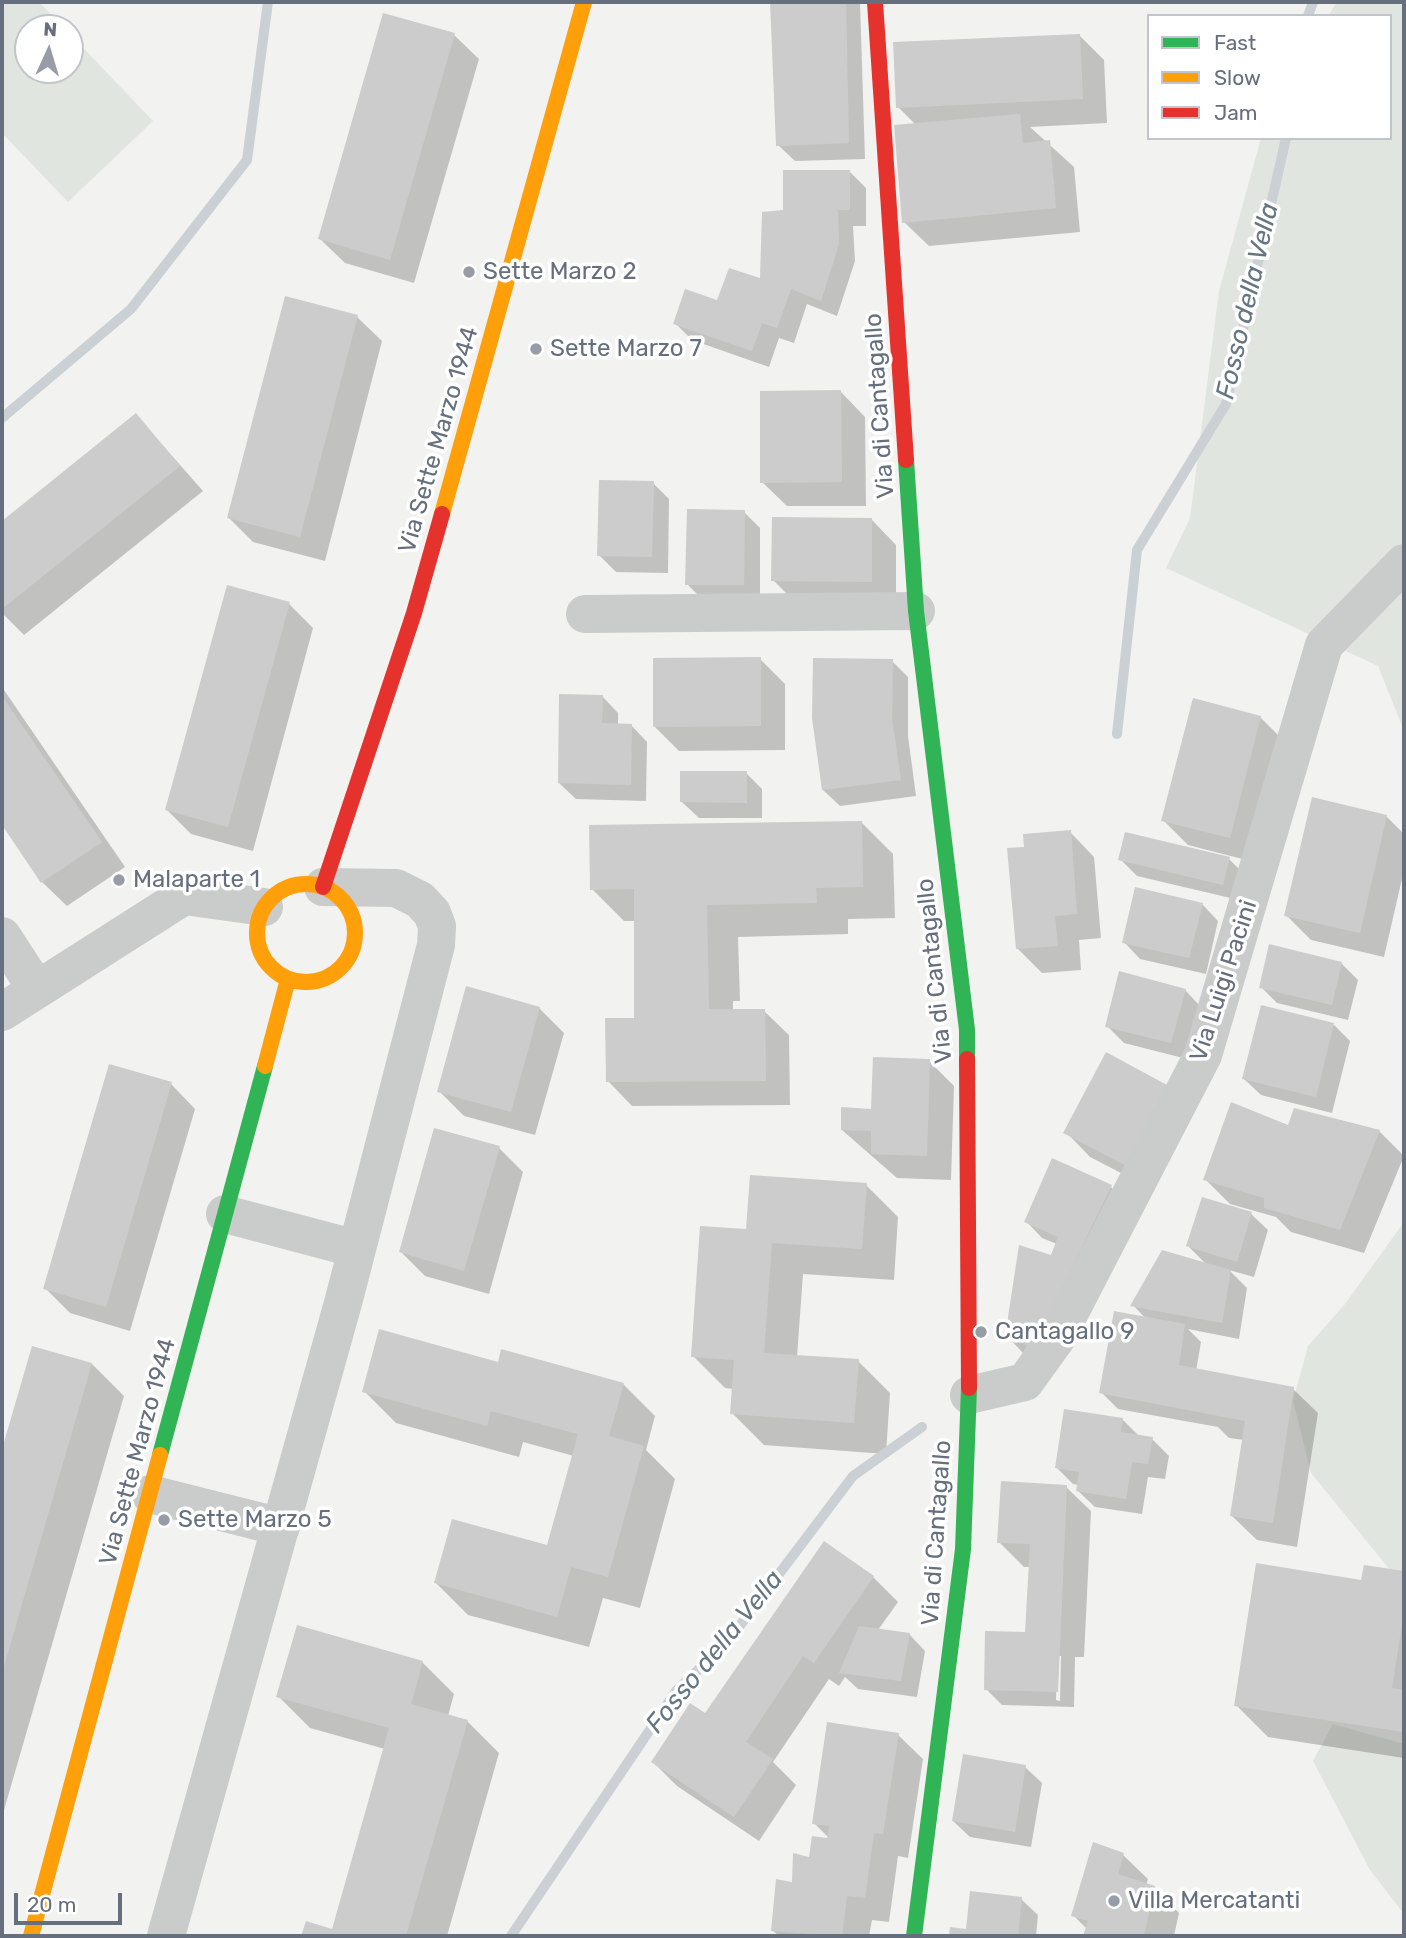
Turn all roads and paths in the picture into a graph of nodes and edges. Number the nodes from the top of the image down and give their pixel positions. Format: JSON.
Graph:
{"nodes":[{"id":1,"x":584,"y":2,"type":"edge"},
{"id":2,"x":875,"y":2,"type":"edge"},
{"id":3,"x":1404,"y":563,"type":"edge"},
{"id":4,"x":916,"y":611,"type":"junction"},
{"id":5,"x":585,"y":614,"type":"dead end"},
{"id":6,"x":323,"y":887,"type":"junction"},
{"id":7,"x":264,"y":907,"type":"junction"},
{"id":8,"x":2,"y":936,"type":"edge"},
{"id":9,"x":288,"y":979,"type":"junction"},
{"id":10,"x":36,"y":988,"type":"junction"},
{"id":11,"x":2,"y":1012,"type":"edge"},
{"id":12,"x":225,"y":1214,"type":"junction"},
{"id":13,"x":357,"y":1249,"type":"junction"},
{"id":14,"x":969,"y":1395,"type":"junction"},
{"id":15,"x":150,"y":1494,"type":"junction"},
{"id":16,"x":281,"y":1527,"type":"junction"},
{"id":17,"x":31,"y":1936,"type":"edge"},
{"id":18,"x":166,"y":1936,"type":"edge"},
{"id":19,"x":914,"y":1936,"type":"edge"}],
"edges":[{"from":1,"to":6,"type":"street","name":"Via Sette Marzo 1944"},
{"from":2,"to":4,"type":"street","name":"Via di Cantagallo"},
{"from":3,"to":14,"type":"street","name":"Via Luigi Pacini"},
{"from":4,"to":5,"type":"street"},
{"from":4,"to":14,"type":"street","name":"Via di Cantagallo"},
{"from":6,"to":7,"type":"street"},
{"from":6,"to":9,"type":"street"},
{"from":6,"to":13,"type":"street"},
{"from":7,"to":9,"type":"street"},
{"from":7,"to":10,"type":"street"},
{"from":8,"to":10,"type":"street"},
{"from":9,"to":12,"type":"street","name":"Via Sette Marzo 1944"},
{"from":10,"to":11,"type":"street"},
{"from":12,"to":13,"type":"street"},
{"from":12,"to":15,"type":"street","name":"Via Sette Marzo 1944"},
{"from":13,"to":16,"type":"street"},
{"from":14,"to":19,"type":"street","name":"Via di Cantagallo"},
{"from":15,"to":16,"type":"street"},
{"from":15,"to":17,"type":"street","name":"Via Sette Marzo 1944"},
{"from":16,"to":18,"type":"street"}]}
